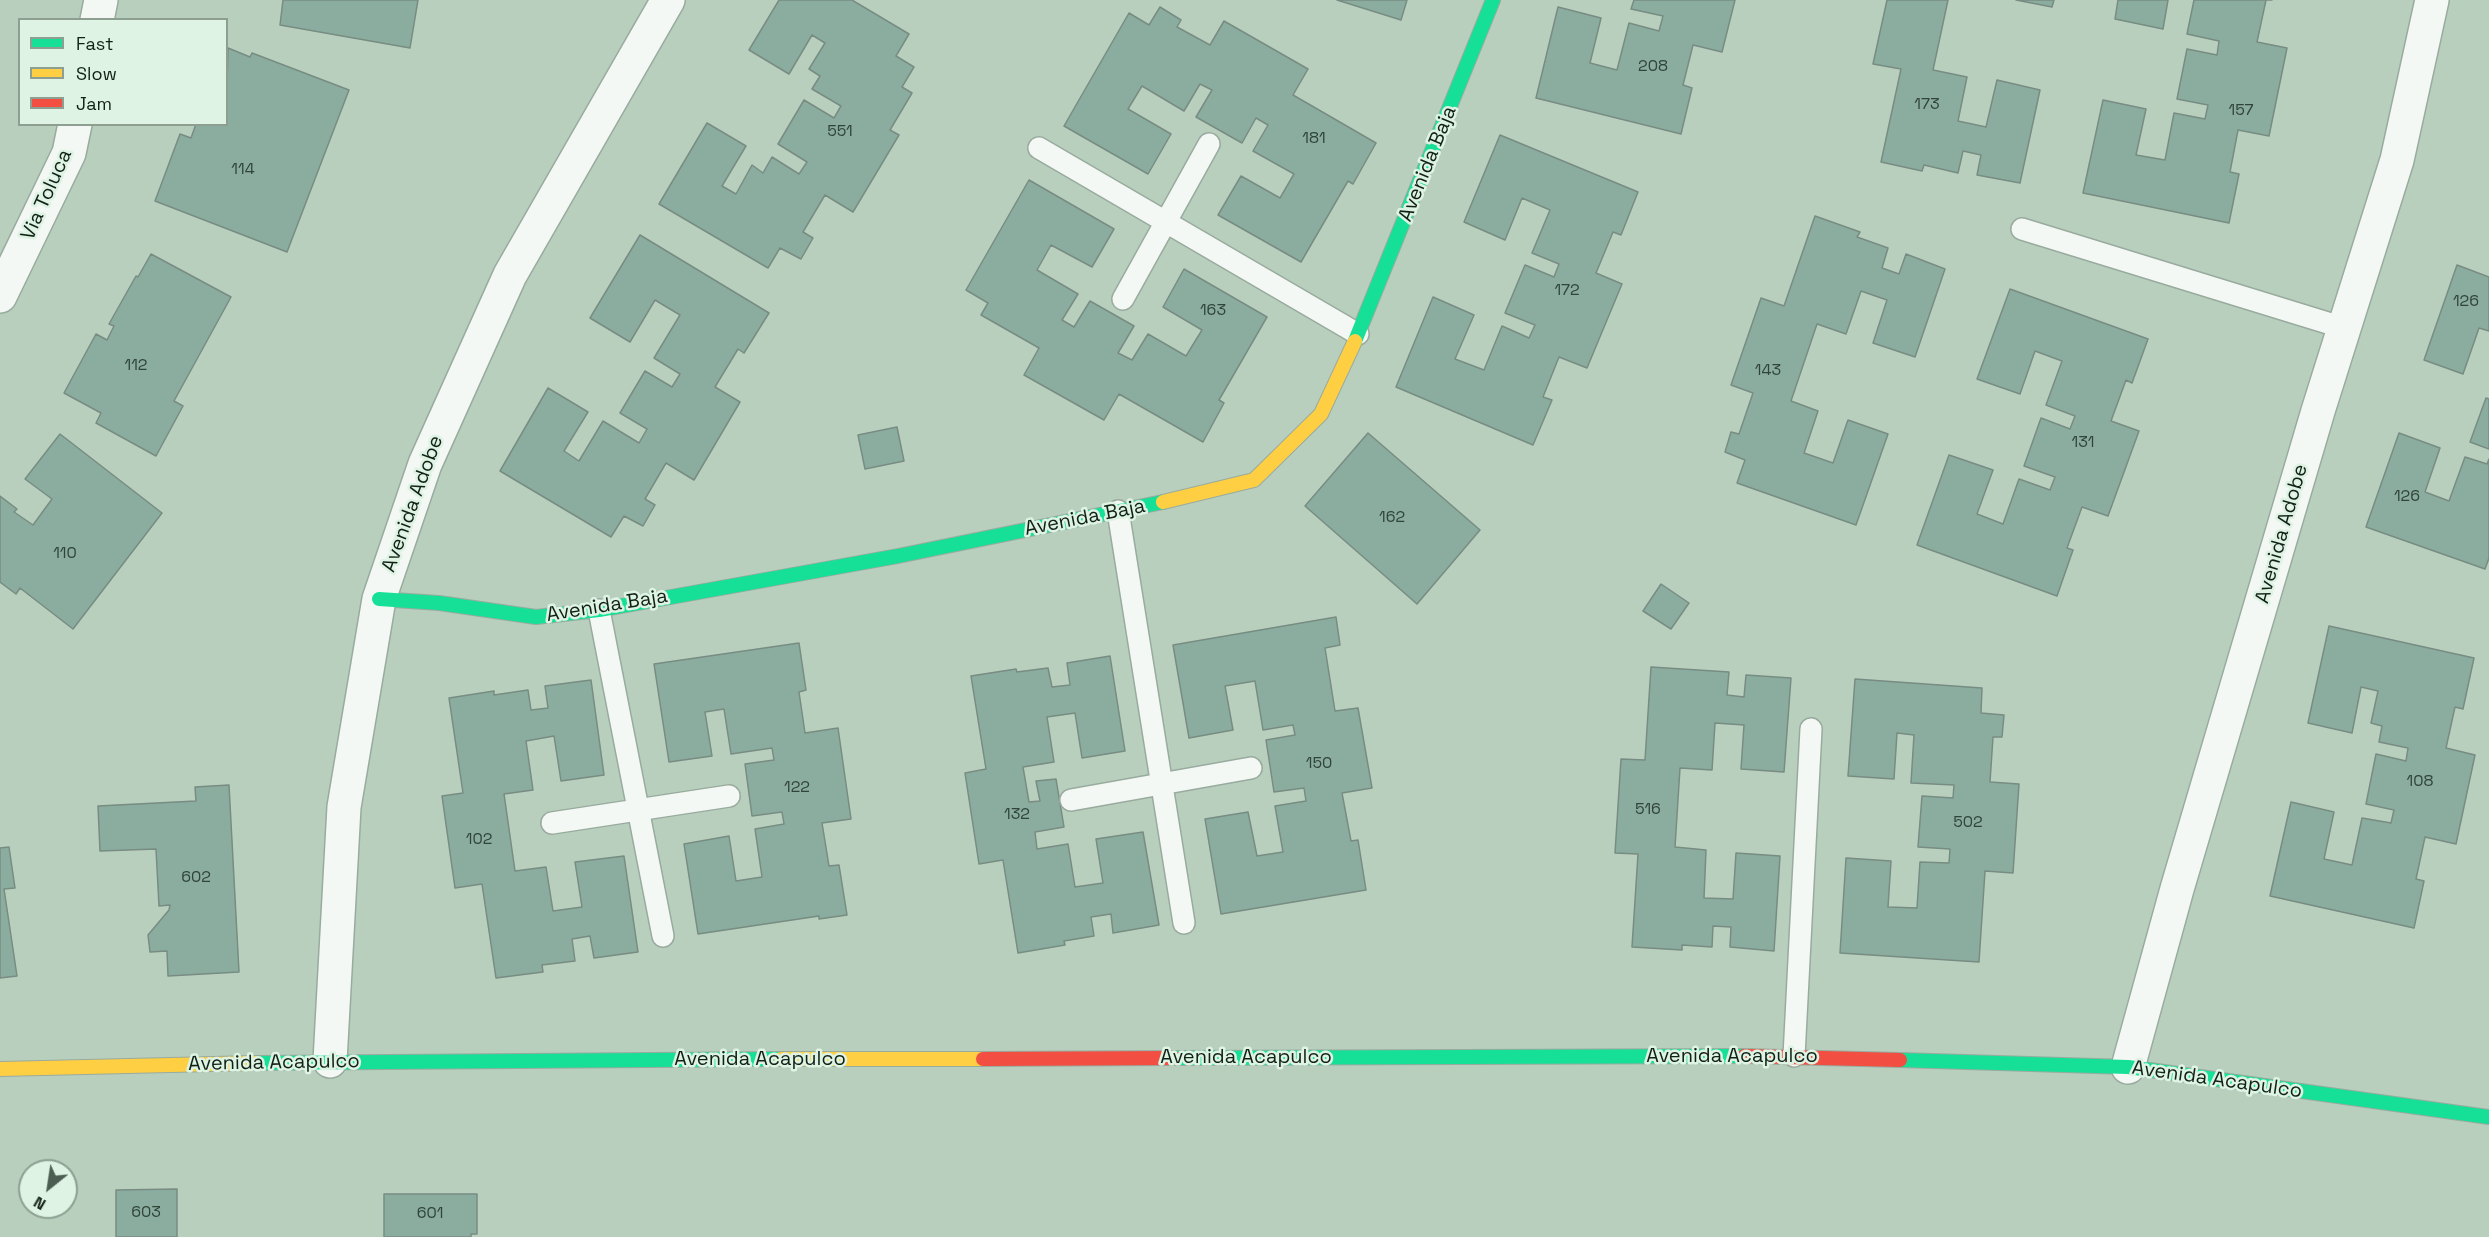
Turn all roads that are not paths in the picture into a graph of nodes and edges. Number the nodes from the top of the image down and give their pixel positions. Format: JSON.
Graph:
{"nodes":[{"id":1,"x":101,"y":0,"type":"edge"},
{"id":2,"x":668,"y":0,"type":"edge"},
{"id":3,"x":1493,"y":0,"type":"edge"},
{"id":4,"x":2433,"y":0,"type":"edge"},
{"id":5,"x":97,"y":18,"type":"edge"},
{"id":6,"x":75,"y":126,"type":"edge"},
{"id":7,"x":1209,"y":144,"type":"dead end"},
{"id":8,"x":1039,"y":148,"type":"dead end"},
{"id":9,"x":1166,"y":222,"type":"junction"},
{"id":10,"x":2022,"y":230,"type":"dead end"},
{"id":11,"x":0,"y":296,"type":"edge"},
{"id":12,"x":1123,"y":300,"type":"dead end"},
{"id":13,"x":2344,"y":328,"type":"junction"},
{"id":14,"x":1358,"y":334,"type":"junction"},
{"id":15,"x":1118,"y":511,"type":"junction"},
{"id":16,"x":379,"y":599,"type":"junction"},
{"id":17,"x":599,"y":610,"type":"junction"},
{"id":18,"x":1811,"y":729,"type":"dead end"},
{"id":19,"x":1251,"y":768,"type":"dead end"},
{"id":20,"x":1161,"y":784,"type":"junction"},
{"id":21,"x":729,"y":796,"type":"dead end"},
{"id":22,"x":1071,"y":800,"type":"dead end"},
{"id":23,"x":639,"y":809,"type":"junction"},
{"id":24,"x":552,"y":823,"type":"dead end"},
{"id":25,"x":1184,"y":923,"type":"dead end"},
{"id":26,"x":663,"y":936,"type":"dead end"},
{"id":27,"x":1794,"y":1056,"type":"junction"},
{"id":28,"x":330,"y":1061,"type":"junction"},
{"id":29,"x":2128,"y":1067,"type":"junction"},
{"id":30,"x":0,"y":1070,"type":"edge"},
{"id":31,"x":2489,"y":1117,"type":"edge"}],
"edges":[{"from":1,"to":5,"type":"street"},
{"from":2,"to":16,"type":"street","name":"Avenida Adobe"},
{"from":3,"to":14,"type":"street","name":"Avenida Baja"},
{"from":4,"to":13,"type":"street","name":"Avenida Adobe"},
{"from":6,"to":11,"type":"street","name":"Via Toluca"},
{"from":7,"to":9,"type":"lane"},
{"from":8,"to":9,"type":"lane"},
{"from":9,"to":12,"type":"lane"},
{"from":9,"to":14,"type":"lane"},
{"from":10,"to":13,"type":"lane"},
{"from":13,"to":29,"type":"street","name":"Avenida Adobe"},
{"from":14,"to":15,"type":"street","name":"Avenida Baja"},
{"from":15,"to":17,"type":"street","name":"Avenida Baja"},
{"from":15,"to":20,"type":"lane"},
{"from":16,"to":17,"type":"street","name":"Avenida Baja"},
{"from":16,"to":28,"type":"street","name":"Avenida Adobe"},
{"from":17,"to":23,"type":"lane"},
{"from":18,"to":27,"type":"lane"},
{"from":19,"to":20,"type":"lane"},
{"from":20,"to":22,"type":"lane"},
{"from":20,"to":25,"type":"lane"},
{"from":21,"to":23,"type":"lane"},
{"from":23,"to":24,"type":"lane"},
{"from":23,"to":26,"type":"lane"},
{"from":27,"to":28,"type":"street","name":"Avenida Acapulco"},
{"from":27,"to":29,"type":"street","name":"Avenida Acapulco"},
{"from":28,"to":30,"type":"street","name":"Avenida Acapulco"},
{"from":29,"to":31,"type":"street","name":"Avenida Acapulco"}]}
